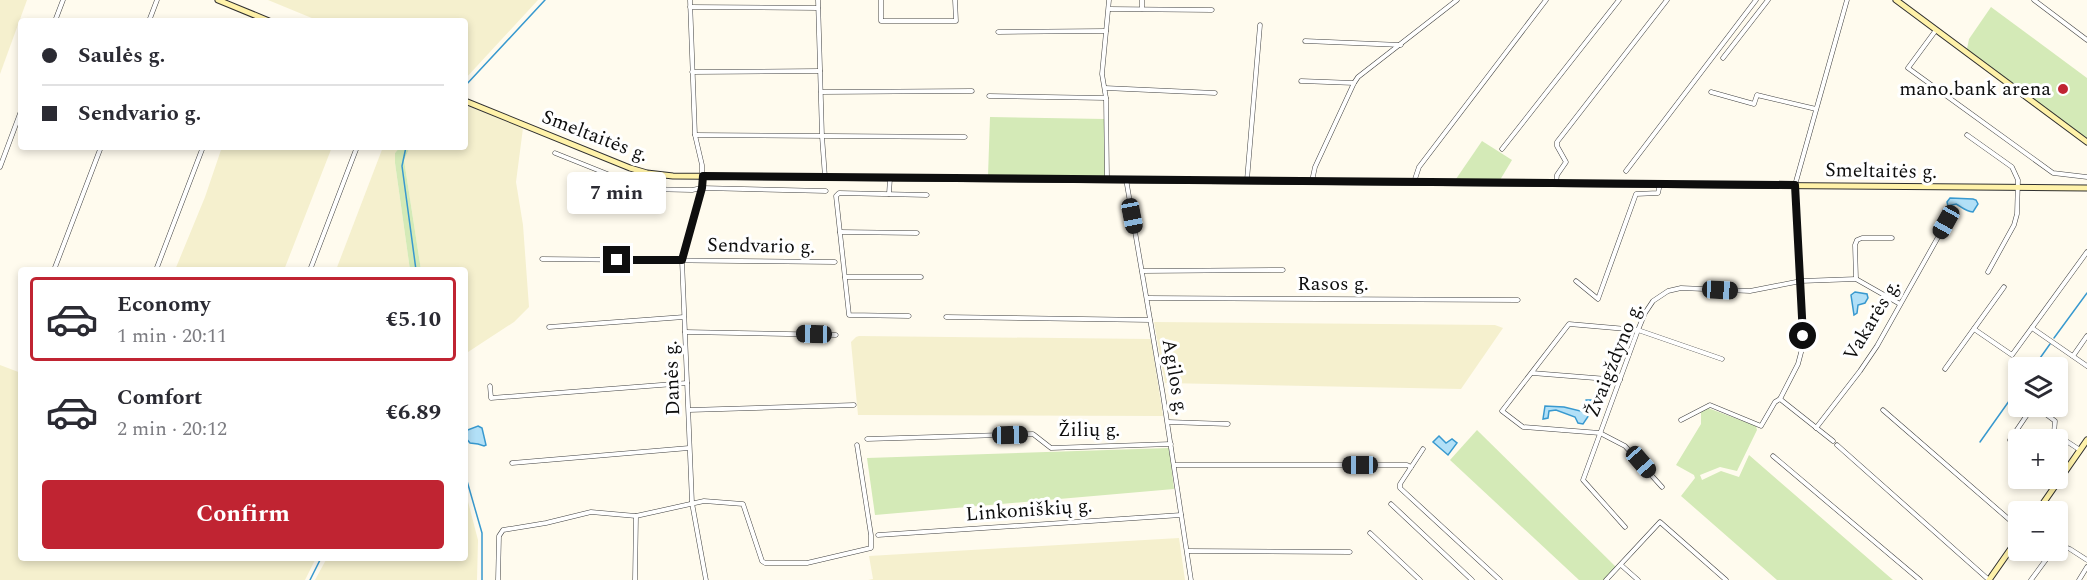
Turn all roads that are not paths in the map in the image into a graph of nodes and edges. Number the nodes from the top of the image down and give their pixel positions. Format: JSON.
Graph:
{"nodes":[{"id":1,"x":63,"y":0,"type":"edge"},
{"id":2,"x":157,"y":0,"type":"edge"},
{"id":3,"x":218,"y":0,"type":"edge"},
{"id":4,"x":690,"y":0,"type":"edge"},
{"id":5,"x":818,"y":0,"type":"edge"},
{"id":6,"x":880,"y":0,"type":"edge"},
{"id":7,"x":955,"y":0,"type":"edge"},
{"id":8,"x":1109,"y":0,"type":"edge"},
{"id":9,"x":1142,"y":0,"type":"edge"},
{"id":10,"x":1455,"y":0,"type":"edge"},
{"id":11,"x":1546,"y":0,"type":"edge"},
{"id":12,"x":1619,"y":0,"type":"edge"},
{"id":13,"x":1755,"y":0,"type":"edge"},
{"id":14,"x":1768,"y":0,"type":"edge"},
{"id":15,"x":1847,"y":0,"type":"edge"},
{"id":16,"x":1896,"y":0,"type":"edge"},
{"id":17,"x":2034,"y":0,"type":"edge"},
{"id":18,"x":1666,"y":2,"type":"edge"},
{"id":19,"x":690,"y":7,"type":"junction"},
{"id":20,"x":818,"y":8,"type":"junction"},
{"id":21,"x":1108,"y":9,"type":"junction"},
{"id":22,"x":1142,"y":9,"type":"junction"},
{"id":23,"x":1212,"y":10,"type":"dead end"},
{"id":24,"x":56,"y":18,"type":"edge"},
{"id":25,"x":150,"y":18,"type":"edge"},
{"id":26,"x":263,"y":18,"type":"edge"},
{"id":27,"x":1260,"y":25,"type":"dead end"},
{"id":28,"x":1936,"y":30,"type":"junction"},
{"id":29,"x":1106,"y":31,"type":"junction"},
{"id":30,"x":998,"y":32,"type":"dead end"},
{"id":31,"x":2087,"y":40,"type":"edge"},
{"id":32,"x":1305,"y":41,"type":"dead end"},
{"id":33,"x":1402,"y":45,"type":"junction"},
{"id":34,"x":1723,"y":58,"type":"dead end"},
{"id":35,"x":820,"y":71,"type":"junction"},
{"id":36,"x":692,"y":72,"type":"junction"},
{"id":37,"x":1301,"y":81,"type":"dead end"},
{"id":38,"x":1354,"y":83,"type":"junction"},
{"id":39,"x":1105,"y":88,"type":"junction"},
{"id":40,"x":972,"y":91,"type":"dead end"},
{"id":41,"x":821,"y":92,"type":"junction"},
{"id":42,"x":1712,"y":92,"type":"dead end"},
{"id":43,"x":1215,"y":93,"type":"dead end"},
{"id":44,"x":989,"y":96,"type":"dead end"},
{"id":45,"x":1106,"y":98,"type":"junction"},
{"id":46,"x":468,"y":101,"type":"edge"},
{"id":47,"x":1816,"y":109,"type":"junction"},
{"id":48,"x":18,"y":119,"type":"edge"},
{"id":49,"x":696,"y":135,"type":"junction"},
{"id":50,"x":1968,"y":135,"type":"dead end"},
{"id":51,"x":822,"y":136,"type":"junction"},
{"id":52,"x":965,"y":137,"type":"dead end"},
{"id":53,"x":2087,"y":142,"type":"edge"},
{"id":54,"x":1502,"y":149,"type":"dead end"},
{"id":55,"x":100,"y":150,"type":"edge"},
{"id":56,"x":202,"y":150,"type":"edge"},
{"id":57,"x":356,"y":150,"type":"edge"},
{"id":58,"x":555,"y":153,"type":"dead end"},
{"id":59,"x":0,"y":167,"type":"edge"},
{"id":60,"x":1626,"y":171,"type":"dead end"},
{"id":61,"x":703,"y":176,"type":"junction"},
{"id":62,"x":825,"y":177,"type":"junction"},
{"id":63,"x":890,"y":177,"type":"junction"},
{"id":64,"x":2087,"y":177,"type":"edge"},
{"id":65,"x":1107,"y":179,"type":"junction"},
{"id":66,"x":1126,"y":179,"type":"junction"},
{"id":67,"x":1247,"y":180,"type":"junction"},
{"id":68,"x":1312,"y":181,"type":"junction"},
{"id":69,"x":1414,"y":182,"type":"junction"},
{"id":70,"x":1556,"y":183,"type":"junction"},
{"id":71,"x":1660,"y":184,"type":"junction"},
{"id":72,"x":1795,"y":185,"type":"junction"},
{"id":73,"x":2018,"y":187,"type":"junction"},
{"id":74,"x":702,"y":188,"type":"junction"},
{"id":75,"x":2087,"y":188,"type":"edge"},
{"id":76,"x":826,"y":191,"type":"dead end"},
{"id":77,"x":889,"y":194,"type":"junction"},
{"id":78,"x":927,"y":195,"type":"dead end"},
{"id":79,"x":1946,"y":222,"type":"dead end"},
{"id":80,"x":840,"y":232,"type":"junction"},
{"id":81,"x":916,"y":233,"type":"dead end"},
{"id":82,"x":1892,"y":238,"type":"dead end"},
{"id":83,"x":2087,"y":252,"type":"edge"},
{"id":84,"x":542,"y":259,"type":"dead end"},
{"id":85,"x":682,"y":260,"type":"junction"},
{"id":86,"x":835,"y":262,"type":"dead end"},
{"id":87,"x":55,"y":267,"type":"edge"},
{"id":88,"x":157,"y":267,"type":"edge"},
{"id":89,"x":311,"y":267,"type":"edge"},
{"id":90,"x":1283,"y":270,"type":"dead end"},
{"id":91,"x":1142,"y":271,"type":"junction"},
{"id":92,"x":1988,"y":272,"type":"dead end"},
{"id":93,"x":845,"y":277,"type":"junction"},
{"id":94,"x":921,"y":277,"type":"dead end"},
{"id":95,"x":1856,"y":279,"type":"junction"},
{"id":96,"x":1801,"y":281,"type":"junction"},
{"id":97,"x":1576,"y":282,"type":"dead end"},
{"id":98,"x":2004,"y":286,"type":"dead end"},
{"id":99,"x":1147,"y":298,"type":"junction"},
{"id":100,"x":1518,"y":300,"type":"dead end"},
{"id":101,"x":1900,"y":304,"type":"junction"},
{"id":102,"x":909,"y":316,"type":"dead end"},
{"id":103,"x":684,"y":317,"type":"junction"},
{"id":104,"x":946,"y":317,"type":"dead end"},
{"id":105,"x":1150,"y":320,"type":"junction"},
{"id":106,"x":549,"y":327,"type":"dead end"},
{"id":107,"x":1974,"y":328,"type":"junction"},
{"id":108,"x":2032,"y":328,"type":"junction"},
{"id":109,"x":1638,"y":330,"type":"junction"},
{"id":110,"x":685,"y":332,"type":"junction"},
{"id":111,"x":836,"y":335,"type":"dead end"},
{"id":112,"x":2087,"y":336,"type":"edge"},
{"id":113,"x":2073,"y":356,"type":"junction"},
{"id":114,"x":1722,"y":359,"type":"dead end"},
{"id":115,"x":2087,"y":366,"type":"edge"},
{"id":116,"x":1945,"y":369,"type":"dead end"},
{"id":117,"x":1532,"y":373,"type":"junction"},
{"id":118,"x":1620,"y":380,"type":"junction"},
{"id":119,"x":687,"y":383,"type":"junction"},
{"id":120,"x":490,"y":386,"type":"dead end"},
{"id":121,"x":1780,"y":399,"type":"junction"},
{"id":122,"x":854,"y":405,"type":"dead end"},
{"id":123,"x":688,"y":410,"type":"junction"},
{"id":124,"x":1883,"y":410,"type":"dead end"},
{"id":125,"x":2049,"y":417,"type":"edge"},
{"id":126,"x":1681,"y":420,"type":"dead end"},
{"id":127,"x":1167,"y":422,"type":"junction"},
{"id":128,"x":1228,"y":424,"type":"dead end"},
{"id":129,"x":1816,"y":428,"type":"junction"},
{"id":130,"x":1600,"y":434,"type":"junction"},
{"id":131,"x":867,"y":439,"type":"dead end"},
{"id":132,"x":2087,"y":440,"type":"edge"},
{"id":133,"x":1171,"y":444,"type":"junction"},
{"id":134,"x":857,"y":445,"type":"dead end"},
{"id":135,"x":689,"y":448,"type":"junction"},
{"id":136,"x":1423,"y":449,"type":"dead end"},
{"id":137,"x":2080,"y":450,"type":"junction"},
{"id":138,"x":1773,"y":456,"type":"dead end"},
{"id":139,"x":512,"y":463,"type":"dead end"},
{"id":140,"x":1174,"y":465,"type":"junction"},
{"id":141,"x":1411,"y":466,"type":"junction"},
{"id":142,"x":1662,"y":486,"type":"dead end"},
{"id":143,"x":2045,"y":501,"type":"edge"},
{"id":144,"x":692,"y":503,"type":"junction"},
{"id":145,"x":1391,"y":504,"type":"dead end"},
{"id":146,"x":1181,"y":515,"type":"junction"},
{"id":147,"x":636,"y":516,"type":"junction"},
{"id":148,"x":2008,"y":518,"type":"edge"},
{"id":149,"x":1625,"y":527,"type":"dead end"},
{"id":150,"x":1370,"y":532,"type":"dead end"},
{"id":151,"x":878,"y":535,"type":"dead end"},
{"id":152,"x":2068,"y":548,"type":"edge"},
{"id":153,"x":1187,"y":551,"type":"junction"},
{"id":154,"x":1350,"y":552,"type":"dead end"},
{"id":155,"x":2008,"y":553,"type":"edge"},
{"id":156,"x":2087,"y":560,"type":"edge"},
{"id":157,"x":2045,"y":561,"type":"edge"},
{"id":158,"x":1621,"y":565,"type":"junction"},
{"id":159,"x":2087,"y":567,"type":"edge"},
{"id":160,"x":498,"y":580,"type":"edge"},
{"id":161,"x":635,"y":580,"type":"edge"},
{"id":162,"x":706,"y":580,"type":"edge"},
{"id":163,"x":1191,"y":580,"type":"edge"},
{"id":164,"x":1420,"y":580,"type":"edge"},
{"id":165,"x":1472,"y":580,"type":"edge"},
{"id":166,"x":1500,"y":580,"type":"edge"},
{"id":167,"x":1606,"y":580,"type":"edge"},
{"id":168,"x":1638,"y":580,"type":"edge"},
{"id":169,"x":1726,"y":580,"type":"edge"},
{"id":170,"x":1920,"y":580,"type":"edge"},
{"id":171,"x":1989,"y":580,"type":"edge"},
{"id":172,"x":2031,"y":580,"type":"edge"},
{"id":173,"x":2079,"y":580,"type":"edge"}],
"edges":[{"from":1,"to":24,"type":"street"},
{"from":2,"to":25,"type":"street"},
{"from":3,"to":26,"type":"main road"},
{"from":4,"to":19,"type":"street","name":"Danės g."},
{"from":5,"to":20,"type":"street"},
{"from":6,"to":7,"type":"street"},
{"from":8,"to":21,"type":"street"},
{"from":9,"to":22,"type":"street"},
{"from":10,"to":33,"type":"street"},
{"from":11,"to":69,"type":"street"},
{"from":12,"to":54,"type":"street"},
{"from":13,"to":60,"type":"street"},
{"from":14,"to":34,"type":"street"},
{"from":15,"to":47,"type":"street"},
{"from":16,"to":28,"type":"main road"},
{"from":17,"to":31,"type":"street"},
{"from":18,"to":70,"type":"street"},
{"from":19,"to":20,"type":"street"},
{"from":19,"to":36,"type":"street","name":"Danės g."},
{"from":20,"to":35,"type":"street"},
{"from":21,"to":22,"type":"street"},
{"from":21,"to":29,"type":"street"},
{"from":22,"to":23,"type":"street"},
{"from":27,"to":67,"type":"street"},
{"from":28,"to":53,"type":"main road"},
{"from":28,"to":64,"type":"street"},
{"from":29,"to":30,"type":"street"},
{"from":29,"to":39,"type":"street"},
{"from":32,"to":33,"type":"street"},
{"from":33,"to":38,"type":"street"},
{"from":35,"to":36,"type":"street"},
{"from":35,"to":41,"type":"street"},
{"from":36,"to":49,"type":"street","name":"Danės g."},
{"from":37,"to":38,"type":"street"},
{"from":38,"to":68,"type":"street"},
{"from":39,"to":43,"type":"street"},
{"from":39,"to":45,"type":"street"},
{"from":40,"to":41,"type":"street"},
{"from":41,"to":51,"type":"street"},
{"from":42,"to":47,"type":"street"},
{"from":44,"to":45,"type":"street"},
{"from":45,"to":65,"type":"street"},
{"from":46,"to":61,"type":"main road","name":"Smeltaitės g."},
{"from":47,"to":72,"type":"street"},
{"from":48,"to":59,"type":"street"},
{"from":49,"to":51,"type":"street"},
{"from":49,"to":61,"type":"street","name":"Danės g."},
{"from":50,"to":73,"type":"street"},
{"from":51,"to":52,"type":"street"},
{"from":51,"to":62,"type":"street"},
{"from":55,"to":87,"type":"street"},
{"from":56,"to":88,"type":"street"},
{"from":57,"to":89,"type":"street"},
{"from":58,"to":74,"type":"street"},
{"from":61,"to":62,"type":"main road","name":"Smeltaitės g."},
{"from":61,"to":74,"type":"street","name":"Danės g."},
{"from":62,"to":63,"type":"main road","name":"Smeltaitės g."},
{"from":63,"to":65,"type":"main road","name":"Smeltaitės g."},
{"from":63,"to":77,"type":"street"},
{"from":65,"to":66,"type":"main road","name":"Smeltaitės g."},
{"from":66,"to":67,"type":"main road","name":"Smeltaitės g."},
{"from":66,"to":91,"type":"street","name":"Agilos g."},
{"from":67,"to":68,"type":"main road","name":"Smeltaitės g."},
{"from":68,"to":69,"type":"main road","name":"Smeltaitės g."},
{"from":69,"to":70,"type":"main road","name":"Smeltaitės g."},
{"from":70,"to":71,"type":"main road","name":"Smeltaitės g."},
{"from":71,"to":72,"type":"main road","name":"Smeltaitės g."},
{"from":71,"to":97,"type":"street"},
{"from":72,"to":73,"type":"main road","name":"Smeltaitės g."},
{"from":72,"to":96,"type":"street"},
{"from":73,"to":75,"type":"main road","name":"Smeltaitės g."},
{"from":73,"to":92,"type":"street"},
{"from":74,"to":76,"type":"street"},
{"from":74,"to":85,"type":"street","name":"Danės g."},
{"from":77,"to":78,"type":"street"},
{"from":77,"to":80,"type":"street"},
{"from":79,"to":101,"type":"street","name":"Vakarės g."},
{"from":80,"to":81,"type":"street"},
{"from":80,"to":93,"type":"street"},
{"from":82,"to":95,"type":"street"},
{"from":83,"to":108,"type":"street"},
{"from":84,"to":85,"type":"street","name":"Sendvario g."},
{"from":85,"to":86,"type":"street","name":"Sendvario g."},
{"from":85,"to":103,"type":"street","name":"Danės g."},
{"from":90,"to":91,"type":"street"},
{"from":91,"to":99,"type":"street","name":"Agilos g."},
{"from":93,"to":94,"type":"street"},
{"from":93,"to":102,"type":"street"},
{"from":95,"to":96,"type":"street","name":"Žvaigždyno g."},
{"from":95,"to":101,"type":"street"},
{"from":96,"to":109,"type":"street","name":"Žvaigždyno g."},
{"from":96,"to":121,"type":"street"},
{"from":98,"to":107,"type":"street"},
{"from":99,"to":100,"type":"street","name":"Rasos g."},
{"from":99,"to":105,"type":"street","name":"Agilos g."},
{"from":101,"to":129,"type":"street","name":"Vakarės g."},
{"from":103,"to":106,"type":"street"},
{"from":103,"to":110,"type":"street","name":"Danės g."},
{"from":104,"to":105,"type":"street"},
{"from":105,"to":127,"type":"street","name":"Agilos g."},
{"from":107,"to":108,"type":"street"},
{"from":107,"to":116,"type":"street"},
{"from":108,"to":113,"type":"street"},
{"from":109,"to":114,"type":"street"},
{"from":109,"to":117,"type":"street"},
{"from":109,"to":118,"type":"street","name":"Žvaigždyno g."},
{"from":110,"to":111,"type":"street"},
{"from":110,"to":119,"type":"street","name":"Danės g."},
{"from":112,"to":113,"type":"street"},
{"from":113,"to":115,"type":"street"},
{"from":117,"to":118,"type":"street"},
{"from":117,"to":130,"type":"street"},
{"from":118,"to":130,"type":"street","name":"Žvaigždyno g."},
{"from":119,"to":120,"type":"street"},
{"from":119,"to":123,"type":"street","name":"Danės g."},
{"from":121,"to":126,"type":"street"},
{"from":121,"to":129,"type":"street"},
{"from":122,"to":123,"type":"street"},
{"from":123,"to":135,"type":"street","name":"Danės g."},
{"from":124,"to":148,"type":"street"},
{"from":125,"to":137,"type":"street"},
{"from":127,"to":128,"type":"street"},
{"from":127,"to":133,"type":"street","name":"Agilos g."},
{"from":129,"to":171,"type":"street"},
{"from":130,"to":142,"type":"street"},
{"from":130,"to":149,"type":"street","name":"Žvaigždyno g."},
{"from":131,"to":133,"type":"street","name":"Žilių g."},
{"from":132,"to":137,"type":"main road"},
{"from":133,"to":140,"type":"street","name":"Agilos g."},
{"from":134,"to":144,"type":"street"},
{"from":135,"to":139,"type":"street"},
{"from":135,"to":144,"type":"street","name":"Danės g."},
{"from":136,"to":141,"type":"street"},
{"from":137,"to":143,"type":"main road"},
{"from":138,"to":170,"type":"street"},
{"from":140,"to":141,"type":"street"},
{"from":140,"to":146,"type":"street","name":"Agilos g."},
{"from":141,"to":166,"type":"street"},
{"from":144,"to":147,"type":"street"},
{"from":144,"to":162,"type":"street","name":"Danės g."},
{"from":145,"to":165,"type":"street"},
{"from":146,"to":151,"type":"street","name":"Linkoniškių g."},
{"from":146,"to":153,"type":"street","name":"Agilos g."},
{"from":147,"to":160,"type":"street"},
{"from":147,"to":161,"type":"street"},
{"from":150,"to":164,"type":"street"},
{"from":152,"to":156,"type":"street"},
{"from":153,"to":154,"type":"street"},
{"from":153,"to":163,"type":"street","name":"Agilos g."},
{"from":155,"to":171,"type":"main road"},
{"from":157,"to":172,"type":"street"},
{"from":158,"to":167,"type":"street"},
{"from":158,"to":168,"type":"street"},
{"from":158,"to":169,"type":"street"},
{"from":159,"to":173,"type":"street"}]}
